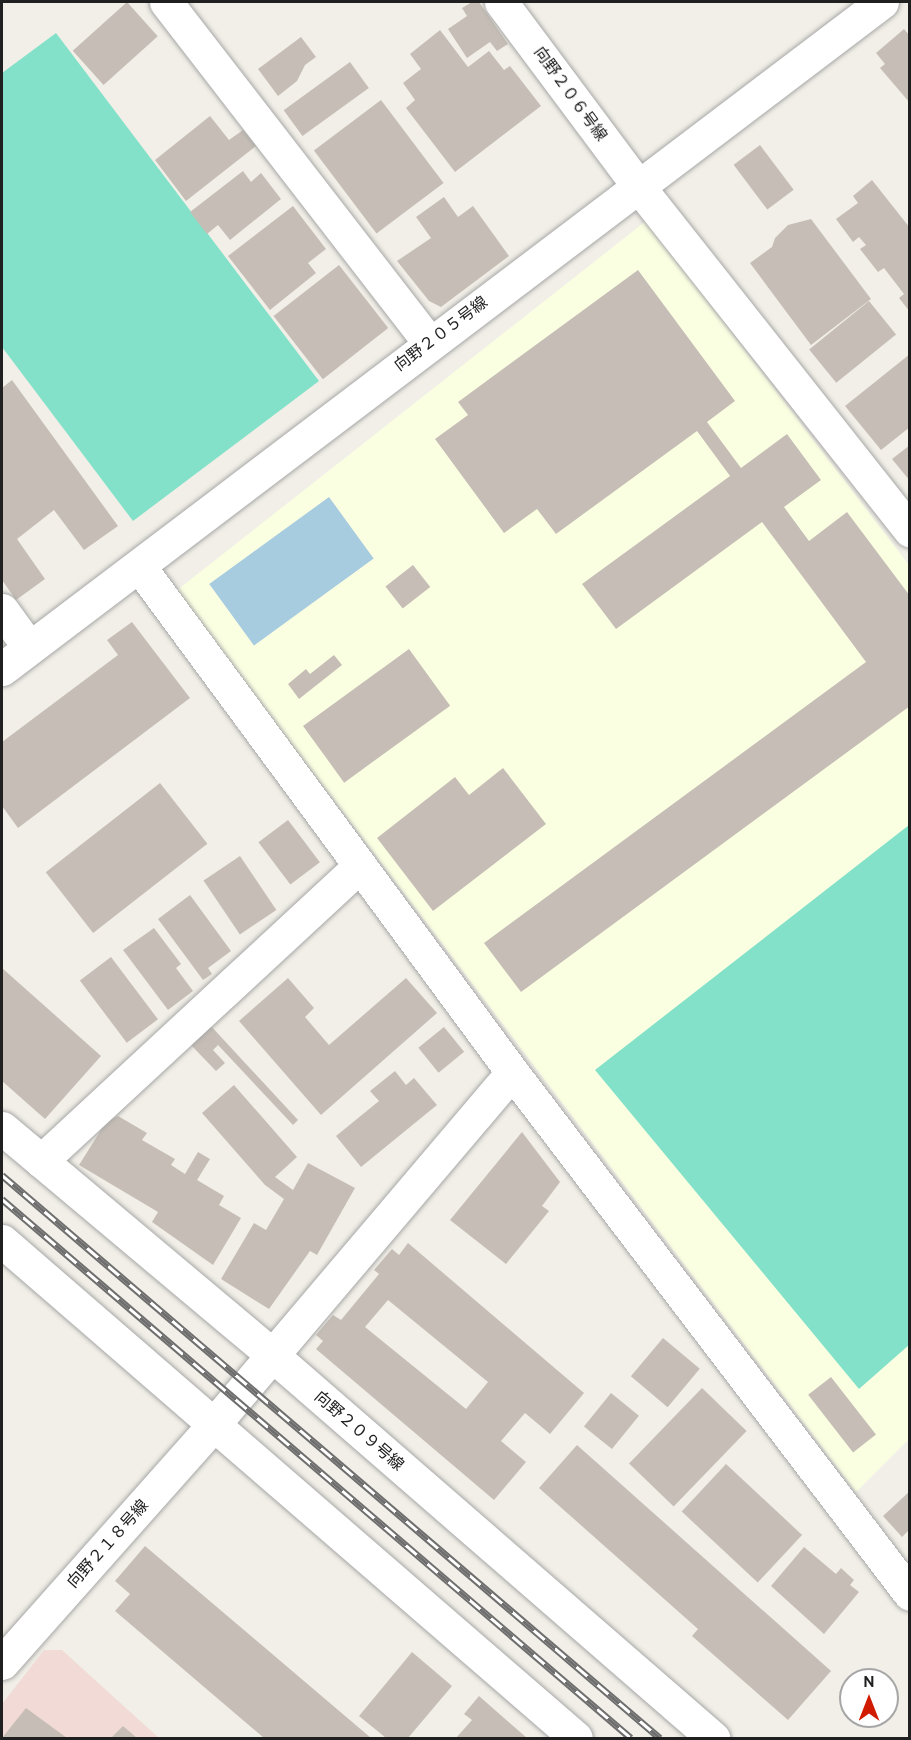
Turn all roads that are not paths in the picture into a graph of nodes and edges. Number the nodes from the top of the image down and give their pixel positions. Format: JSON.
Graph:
{"nodes":[{"id":1,"x":166,"y":2,"type":"edge"},
{"id":2,"x":501,"y":2,"type":"edge"},
{"id":3,"x":882,"y":2,"type":"edge"},
{"id":4,"x":638,"y":186,"type":"junction"},
{"id":5,"x":429,"y":342,"type":"junction"},
{"id":6,"x":909,"y":530,"type":"edge"},
{"id":7,"x":140,"y":566,"type":"junction"},
{"id":8,"x":2,"y":610,"type":"edge"},
{"id":9,"x":29,"y":647,"type":"junction"},
{"id":10,"x":2,"y":669,"type":"edge"},
{"id":11,"x":360,"y":866,"type":"junction"},
{"id":12,"x":512,"y":1072,"type":"junction"},
{"id":13,"x":2,"y":1128,"type":"edge"},
{"id":14,"x":42,"y":1161,"type":"junction"},
{"id":15,"x":2,"y":1241,"type":"edge"},
{"id":16,"x":271,"y":1354,"type":"junction"},
{"id":17,"x":214,"y":1424,"type":"junction"},
{"id":18,"x":909,"y":1594,"type":"edge"},
{"id":19,"x":2,"y":1663,"type":"edge"},
{"id":20,"x":576,"y":1738,"type":"edge"},
{"id":21,"x":712,"y":1738,"type":"edge"}],
"edges":[{"from":1,"to":5,"type":"street"},
{"from":2,"to":4,"type":"street","name":"向野２０６号線"},
{"from":3,"to":4,"type":"street","name":"向野２０５号線"},
{"from":4,"to":5,"type":"street","name":"向野２０５号線"},
{"from":4,"to":6,"type":"street","name":"向野２０６号線"},
{"from":5,"to":7,"type":"street","name":"向野２０５号線"},
{"from":7,"to":9,"type":"street","name":"向野２０５号線"},
{"from":7,"to":11,"type":"street"},
{"from":8,"to":9,"type":"street"},
{"from":9,"to":10,"type":"street","name":"向野２０５号線"},
{"from":11,"to":12,"type":"street"},
{"from":11,"to":14,"type":"street"},
{"from":12,"to":16,"type":"street","name":"向野２１８号線"},
{"from":12,"to":18,"type":"street"},
{"from":13,"to":14,"type":"street","name":"向野２０９号線"},
{"from":14,"to":16,"type":"street","name":"向野２０９号線"},
{"from":15,"to":17,"type":"street"},
{"from":16,"to":17,"type":"street","name":"向野２１８号線"},
{"from":16,"to":21,"type":"street","name":"向野２０９号線"},
{"from":17,"to":19,"type":"street","name":"向野２１８号線"},
{"from":17,"to":20,"type":"street"}]}
